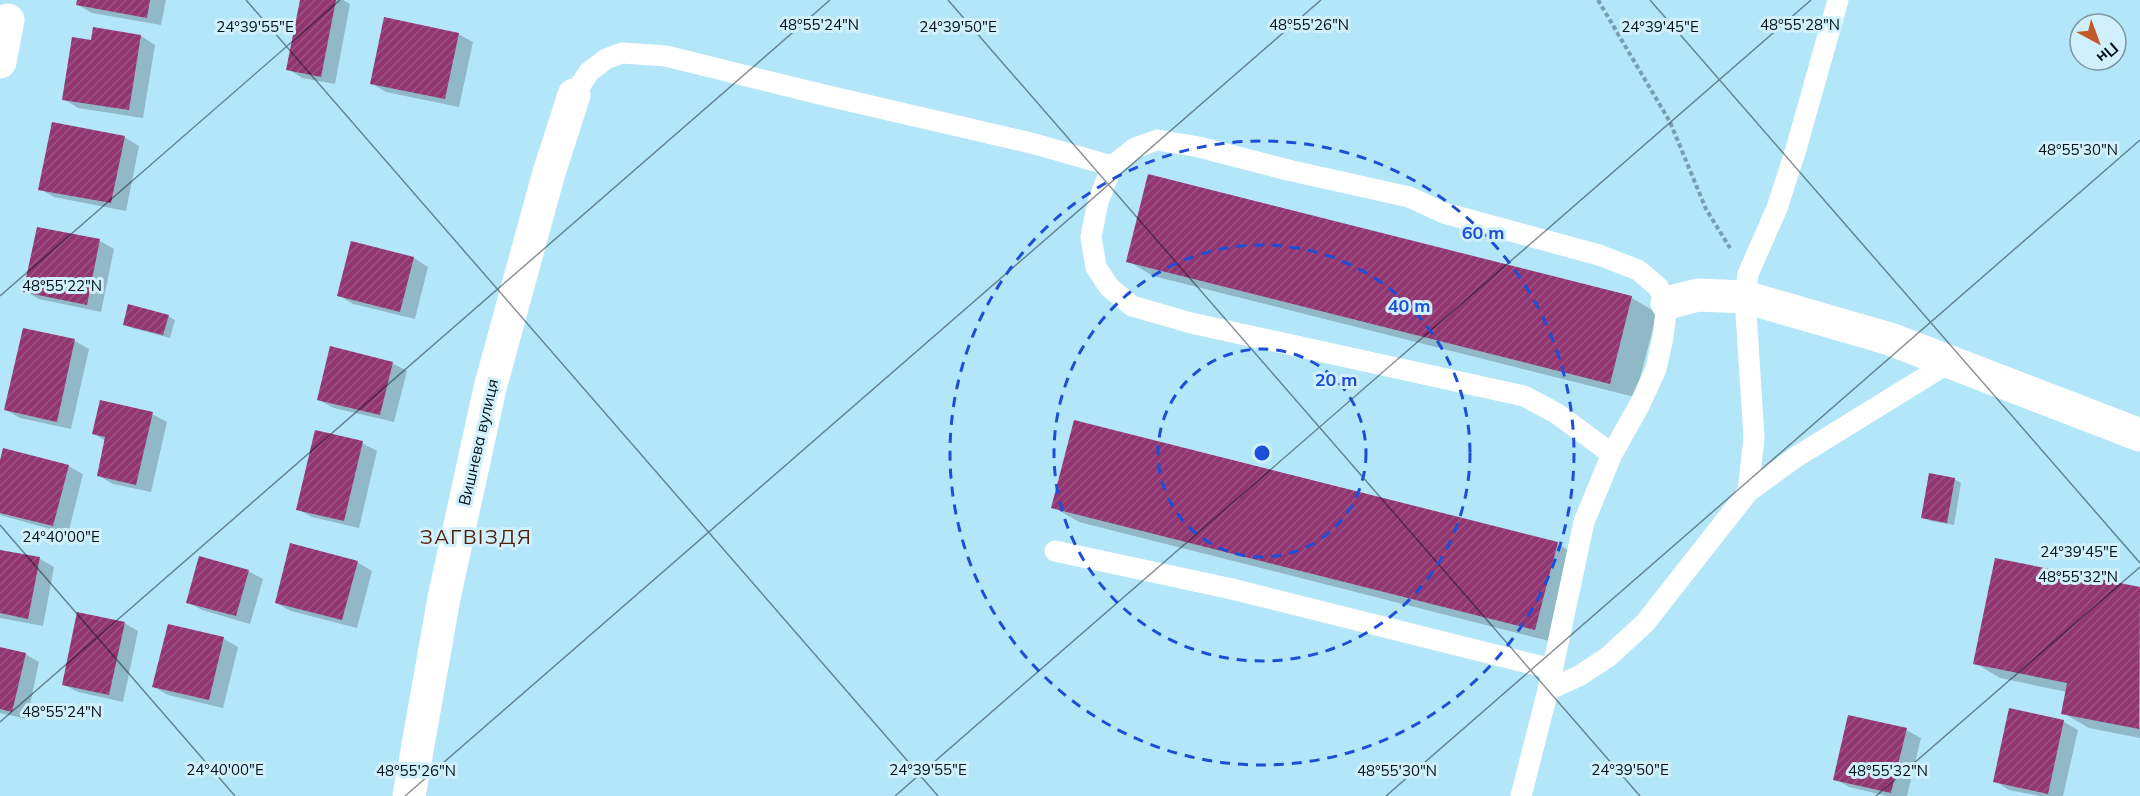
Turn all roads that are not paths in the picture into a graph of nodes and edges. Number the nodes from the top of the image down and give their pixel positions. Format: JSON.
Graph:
{"nodes":[{"id":1,"x":1838,"y":0,"type":"edge"},
{"id":2,"x":8,"y":20,"type":"dead end"},
{"id":3,"x":0,"y":62,"type":"edge"},
{"id":4,"x":574,"y":95,"type":"joint"},
{"id":5,"x":1112,"y":166,"type":"junction"},
{"id":6,"x":1746,"y":285,"type":"junction"},
{"id":7,"x":1667,"y":303,"type":"junction"},
{"id":8,"x":1950,"y":362,"type":"junction"},
{"id":9,"x":2140,"y":435,"type":"edge"},
{"id":10,"x":1612,"y":454,"type":"junction"},
{"id":11,"x":1748,"y":492,"type":"junction"},
{"id":12,"x":1054,"y":551,"type":"dead end"},
{"id":13,"x":1552,"y":669,"type":"junction"},
{"id":14,"x":1548,"y":690,"type":"junction"},
{"id":15,"x":409,"y":796,"type":"edge"},
{"id":16,"x":1521,"y":796,"type":"edge"}],
"edges":[{"from":1,"to":6,"type":"lane"},
{"from":2,"to":3,"type":"street"},
{"from":4,"to":5,"type":"lane"},
{"from":4,"to":15,"type":"street","name":"Вишнева вулиця"},
{"from":5,"to":7,"type":"lane"},
{"from":5,"to":10,"type":"lane"},
{"from":6,"to":7,"type":"street"},
{"from":6,"to":8,"type":"street"},
{"from":6,"to":11,"type":"lane"},
{"from":7,"to":10,"type":"lane"},
{"from":8,"to":9,"type":"street"},
{"from":8,"to":11,"type":"lane"},
{"from":10,"to":13,"type":"lane"},
{"from":11,"to":14,"type":"lane"},
{"from":12,"to":13,"type":"lane"},
{"from":13,"to":14,"type":"lane"},
{"from":14,"to":16,"type":"lane"}]}
